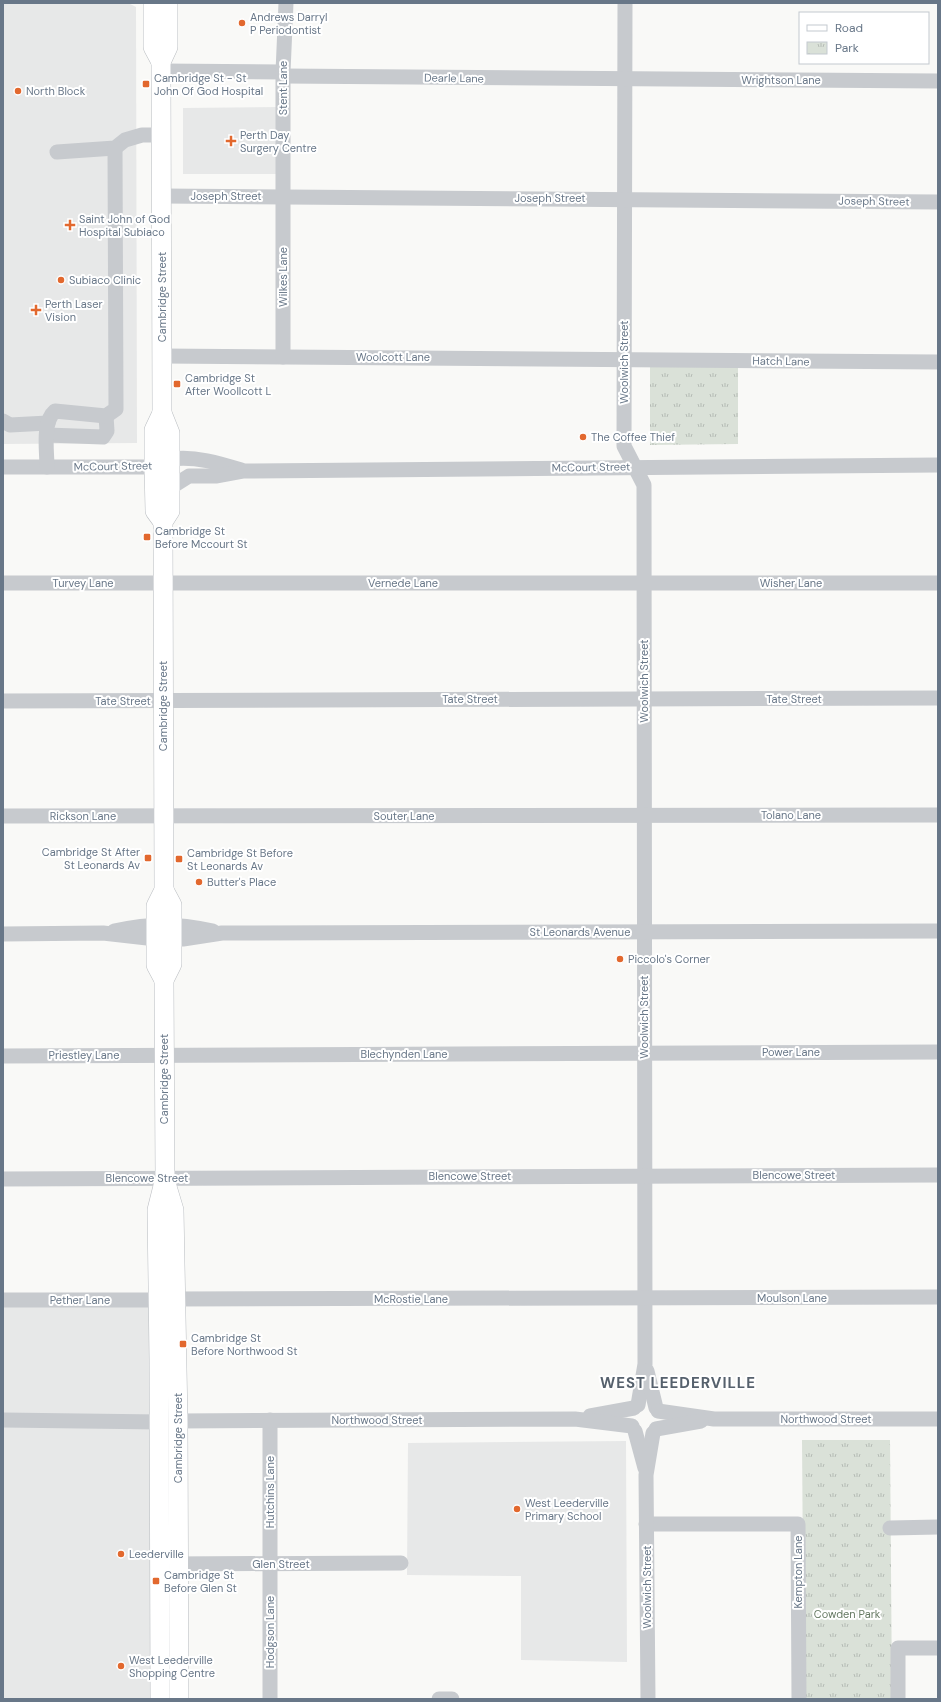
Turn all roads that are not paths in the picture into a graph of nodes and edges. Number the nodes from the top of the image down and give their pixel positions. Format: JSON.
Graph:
{"nodes":[{"id":1,"x":153,"y":3,"type":"edge"},
{"id":2,"x":168,"y":3,"type":"edge"},
{"id":3,"x":286,"y":3,"type":"edge"},
{"id":4,"x":625,"y":3,"type":"edge"},
{"id":5,"x":161,"y":66,"type":"junction"},
{"id":6,"x":283,"y":74,"type":"junction"},
{"id":7,"x":625,"y":79,"type":"junction"},
{"id":8,"x":938,"y":81,"type":"edge"},
{"id":9,"x":161,"y":135,"type":"junction"},
{"id":10,"x":115,"y":148,"type":"junction"},
{"id":11,"x":57,"y":152,"type":"dead end"},
{"id":12,"x":162,"y":196,"type":"junction"},
{"id":13,"x":283,"y":197,"type":"junction"},
{"id":14,"x":625,"y":199,"type":"junction"},
{"id":15,"x":938,"y":202,"type":"edge"},
{"id":16,"x":162,"y":356,"type":"junction"},
{"id":17,"x":284,"y":356,"type":"junction"},
{"id":18,"x":624,"y":359,"type":"junction"},
{"id":19,"x":938,"y":362,"type":"edge"},
{"id":20,"x":106,"y":416,"type":"junction"},
{"id":21,"x":3,"y":421,"type":"edge"},
{"id":22,"x":48,"y":429,"type":"junction"},
{"id":23,"x":162,"y":463,"type":"junction"},
{"id":24,"x":938,"y":465,"type":"edge"},
{"id":25,"x":3,"y":467,"type":"edge"},
{"id":26,"x":47,"y":467,"type":"junction"},
{"id":27,"x":634,"y":467,"type":"junction"},
{"id":28,"x":244,"y":471,"type":"junction"},
{"id":29,"x":170,"y":488,"type":"junction"},
{"id":30,"x":163,"y":522,"type":"junction"},
{"id":31,"x":644,"y":582,"type":"junction"},
{"id":32,"x":3,"y":583,"type":"edge"},
{"id":33,"x":163,"y":583,"type":"junction"},
{"id":34,"x":938,"y":583,"type":"edge"},
{"id":35,"x":938,"y":698,"type":"edge"},
{"id":36,"x":644,"y":699,"type":"junction"},
{"id":37,"x":163,"y":700,"type":"junction"},
{"id":38,"x":3,"y":701,"type":"edge"},
{"id":39,"x":644,"y":815,"type":"junction"},
{"id":40,"x":938,"y":815,"type":"edge"},
{"id":41,"x":3,"y":816,"type":"edge"},
{"id":42,"x":164,"y":816,"type":"junction"},
{"id":43,"x":938,"y":931,"type":"edge"},
{"id":44,"x":164,"y":932,"type":"junction"},
{"id":45,"x":644,"y":932,"type":"junction"},
{"id":46,"x":3,"y":934,"type":"edge"},
{"id":47,"x":938,"y":1052,"type":"edge"},
{"id":48,"x":644,"y":1053,"type":"junction"},
{"id":49,"x":164,"y":1055,"type":"junction"},
{"id":50,"x":3,"y":1056,"type":"edge"},
{"id":51,"x":645,"y":1175,"type":"junction"},
{"id":52,"x":938,"y":1175,"type":"edge"},
{"id":53,"x":165,"y":1178,"type":"junction"},
{"id":54,"x":3,"y":1179,"type":"edge"},
{"id":55,"x":938,"y":1297,"type":"edge"},
{"id":56,"x":646,"y":1298,"type":"junction"},
{"id":57,"x":167,"y":1299,"type":"junction"},
{"id":58,"x":3,"y":1300,"type":"edge"},
{"id":59,"x":646,"y":1364,"type":"junction"},
{"id":60,"x":636,"y":1407,"type":"junction"},
{"id":61,"x":657,"y":1410,"type":"junction"},
{"id":62,"x":576,"y":1419,"type":"junction"},
{"id":63,"x":714,"y":1419,"type":"junction"},
{"id":64,"x":938,"y":1419,"type":"edge"},
{"id":65,"x":3,"y":1420,"type":"edge"},
{"id":66,"x":270,"y":1420,"type":"junction"},
{"id":67,"x":178,"y":1421,"type":"junction"},
{"id":68,"x":160,"y":1422,"type":"junction"},
{"id":69,"x":634,"y":1429,"type":"junction"},
{"id":70,"x":655,"y":1431,"type":"junction"},
{"id":71,"x":646,"y":1475,"type":"junction"},
{"id":72,"x":160,"y":1498,"type":"junction"},
{"id":73,"x":646,"y":1524,"type":"junction"},
{"id":74,"x":938,"y":1527,"type":"edge"},
{"id":75,"x":890,"y":1528,"type":"dead end"},
{"id":76,"x":401,"y":1563,"type":"dead end"},
{"id":77,"x":169,"y":1564,"type":"junction"},
{"id":78,"x":270,"y":1564,"type":"junction"},
{"id":79,"x":938,"y":1648,"type":"edge"},
{"id":80,"x":160,"y":1699,"type":"edge"},
{"id":81,"x":179,"y":1699,"type":"edge"},
{"id":82,"x":270,"y":1699,"type":"edge"},
{"id":83,"x":439,"y":1699,"type":"edge"},
{"id":84,"x":452,"y":1699,"type":"edge"},
{"id":85,"x":648,"y":1699,"type":"edge"},
{"id":86,"x":799,"y":1699,"type":"edge"},
{"id":87,"x":898,"y":1699,"type":"edge"}],
"edges":[{"from":1,"to":5,"type":"main road","name":"Cambridge Street"},
{"from":2,"to":5,"type":"main road","name":"Cambridge Street"},
{"from":3,"to":6,"type":"street","name":"Stent Lane"},
{"from":4,"to":7,"type":"street","name":"Woolwich Street"},
{"from":5,"to":6,"type":"street","name":"Dearle Lane"},
{"from":5,"to":9,"type":"main road","name":"Cambridge Street"},
{"from":6,"to":7,"type":"street","name":"Dearle Lane"},
{"from":6,"to":13,"type":"street","name":"Stent Lane"},
{"from":7,"to":8,"type":"street","name":"Wrightson Lane"},
{"from":7,"to":14,"type":"street","name":"Woolwich Street"},
{"from":9,"to":10,"type":"street"},
{"from":9,"to":12,"type":"main road","name":"Cambridge Street"},
{"from":10,"to":11,"type":"street"},
{"from":10,"to":20,"type":"street"},
{"from":12,"to":13,"type":"street","name":"Joseph Street"},
{"from":12,"to":16,"type":"main road","name":"Cambridge Street"},
{"from":13,"to":14,"type":"street","name":"Joseph Street"},
{"from":13,"to":17,"type":"street","name":"Wilkes Lane"},
{"from":14,"to":15,"type":"street","name":"Joseph Street"},
{"from":14,"to":18,"type":"street","name":"Woolwich Street"},
{"from":16,"to":17,"type":"street","name":"Woolcott Lane"},
{"from":16,"to":23,"type":"main road","name":"Cambridge Street"},
{"from":17,"to":18,"type":"street","name":"Woolcott Lane"},
{"from":18,"to":19,"type":"street","name":"Hatch Lane"},
{"from":18,"to":27,"type":"street","name":"Woolwich Street"},
{"from":20,"to":22,"type":"street"},
{"from":20,"to":22,"type":"street"},
{"from":21,"to":22,"type":"street"},
{"from":22,"to":26,"type":"street"},
{"from":23,"to":26,"type":"street","name":"McCourt Street"},
{"from":23,"to":28,"type":"street","name":"McCourt Street"},
{"from":23,"to":29,"type":"main road","name":"Cambridge Street"},
{"from":23,"to":30,"type":"main road","name":"Cambridge Street"},
{"from":24,"to":27,"type":"street","name":"McCourt Street"},
{"from":25,"to":26,"type":"street","name":"McCourt Street"},
{"from":27,"to":28,"type":"street","name":"McCourt Street"},
{"from":27,"to":31,"type":"street","name":"Woolwich Street"},
{"from":28,"to":29,"type":"street","name":"McCourt Street"},
{"from":29,"to":30,"type":"main road","name":"Cambridge Street"},
{"from":30,"to":33,"type":"main road","name":"Cambridge Street"},
{"from":31,"to":33,"type":"street","name":"Vernede Lane"},
{"from":31,"to":34,"type":"street","name":"Wisher Lane"},
{"from":31,"to":36,"type":"street","name":"Woolwich Street"},
{"from":32,"to":33,"type":"street","name":"Turvey Lane"},
{"from":33,"to":37,"type":"main road","name":"Cambridge Street"},
{"from":35,"to":36,"type":"street","name":"Tate Street"},
{"from":36,"to":37,"type":"street","name":"Tate Street"},
{"from":36,"to":39,"type":"street","name":"Woolwich Street"},
{"from":37,"to":38,"type":"street","name":"Tate Street"},
{"from":37,"to":42,"type":"main road","name":"Cambridge Street"},
{"from":39,"to":40,"type":"street","name":"Tolano Lane"},
{"from":39,"to":42,"type":"street","name":"Souter Lane"},
{"from":39,"to":45,"type":"street","name":"Woolwich Street"},
{"from":41,"to":42,"type":"street","name":"Rickson Lane"},
{"from":42,"to":44,"type":"main road","name":"Cambridge Street"},
{"from":43,"to":45,"type":"street","name":"St Leonards Avenue"},
{"from":44,"to":45,"type":"street","name":"St Leonards Avenue"},
{"from":44,"to":46,"type":"street","name":"St Leonards Avenue"},
{"from":44,"to":49,"type":"main road","name":"Cambridge Street"},
{"from":45,"to":48,"type":"street","name":"Woolwich Street"},
{"from":47,"to":48,"type":"street","name":"Power Lane"},
{"from":48,"to":49,"type":"street","name":"Blechynden Lane"},
{"from":48,"to":51,"type":"street","name":"Woolwich Street"},
{"from":49,"to":50,"type":"street","name":"Priestley Lane"},
{"from":49,"to":53,"type":"main road","name":"Cambridge Street"},
{"from":51,"to":52,"type":"street","name":"Blencowe Street"},
{"from":51,"to":53,"type":"street","name":"Blencowe Street"},
{"from":51,"to":56,"type":"street","name":"Woolwich Street"},
{"from":53,"to":54,"type":"street","name":"Blencowe Street"},
{"from":53,"to":57,"type":"main road","name":"Cambridge Street"},
{"from":55,"to":56,"type":"street","name":"Moulson Lane"},
{"from":56,"to":57,"type":"street","name":"McRostie Lane"},
{"from":56,"to":59,"type":"street","name":"Woolwich Street"},
{"from":57,"to":58,"type":"street","name":"Pether Lane"},
{"from":57,"to":67,"type":"main road","name":"Cambridge Street"},
{"from":57,"to":68,"type":"main road","name":"Cambridge Street"},
{"from":59,"to":60,"type":"street","name":"Woolwich Street"},
{"from":59,"to":61,"type":"street","name":"Woolwich Street"},
{"from":60,"to":61,"type":"street"},
{"from":60,"to":62,"type":"street","name":"Northwood Street"},
{"from":60,"to":69,"type":"street"},
{"from":61,"to":63,"type":"street","name":"Northwood Street"},
{"from":61,"to":70,"type":"street"},
{"from":62,"to":66,"type":"street","name":"Northwood Street"},
{"from":62,"to":69,"type":"street","name":"Northwood Street"},
{"from":63,"to":64,"type":"street","name":"Northwood Street"},
{"from":63,"to":70,"type":"street","name":"Northwood Street"},
{"from":65,"to":68,"type":"street"},
{"from":66,"to":67,"type":"street","name":"Northwood Street"},
{"from":66,"to":78,"type":"street","name":"Hutchins Lane"},
{"from":67,"to":72,"type":"main road"},
{"from":67,"to":77,"type":"main road","name":"Cambridge Street"},
{"from":68,"to":72,"type":"main road","name":"Cambridge Street"},
{"from":69,"to":70,"type":"street"},
{"from":69,"to":71,"type":"street","name":"Woolwich Street"},
{"from":70,"to":71,"type":"street","name":"Woolwich Street"},
{"from":71,"to":73,"type":"street","name":"Woolwich Street"},
{"from":72,"to":77,"type":"main road","name":"Cambridge Street"},
{"from":73,"to":85,"type":"street","name":"Woolwich Street"},
{"from":73,"to":86,"type":"street","name":"Kempton Lane"},
{"from":74,"to":75,"type":"street"},
{"from":76,"to":78,"type":"street","name":"Glen Street"},
{"from":77,"to":78,"type":"street","name":"Glen Street"},
{"from":77,"to":80,"type":"main road","name":"Cambridge Street"},
{"from":77,"to":81,"type":"main road","name":"Cambridge Street"},
{"from":78,"to":82,"type":"street","name":"Hodgson Lane"},
{"from":79,"to":87,"type":"street"},
{"from":83,"to":84,"type":"street"}]}
